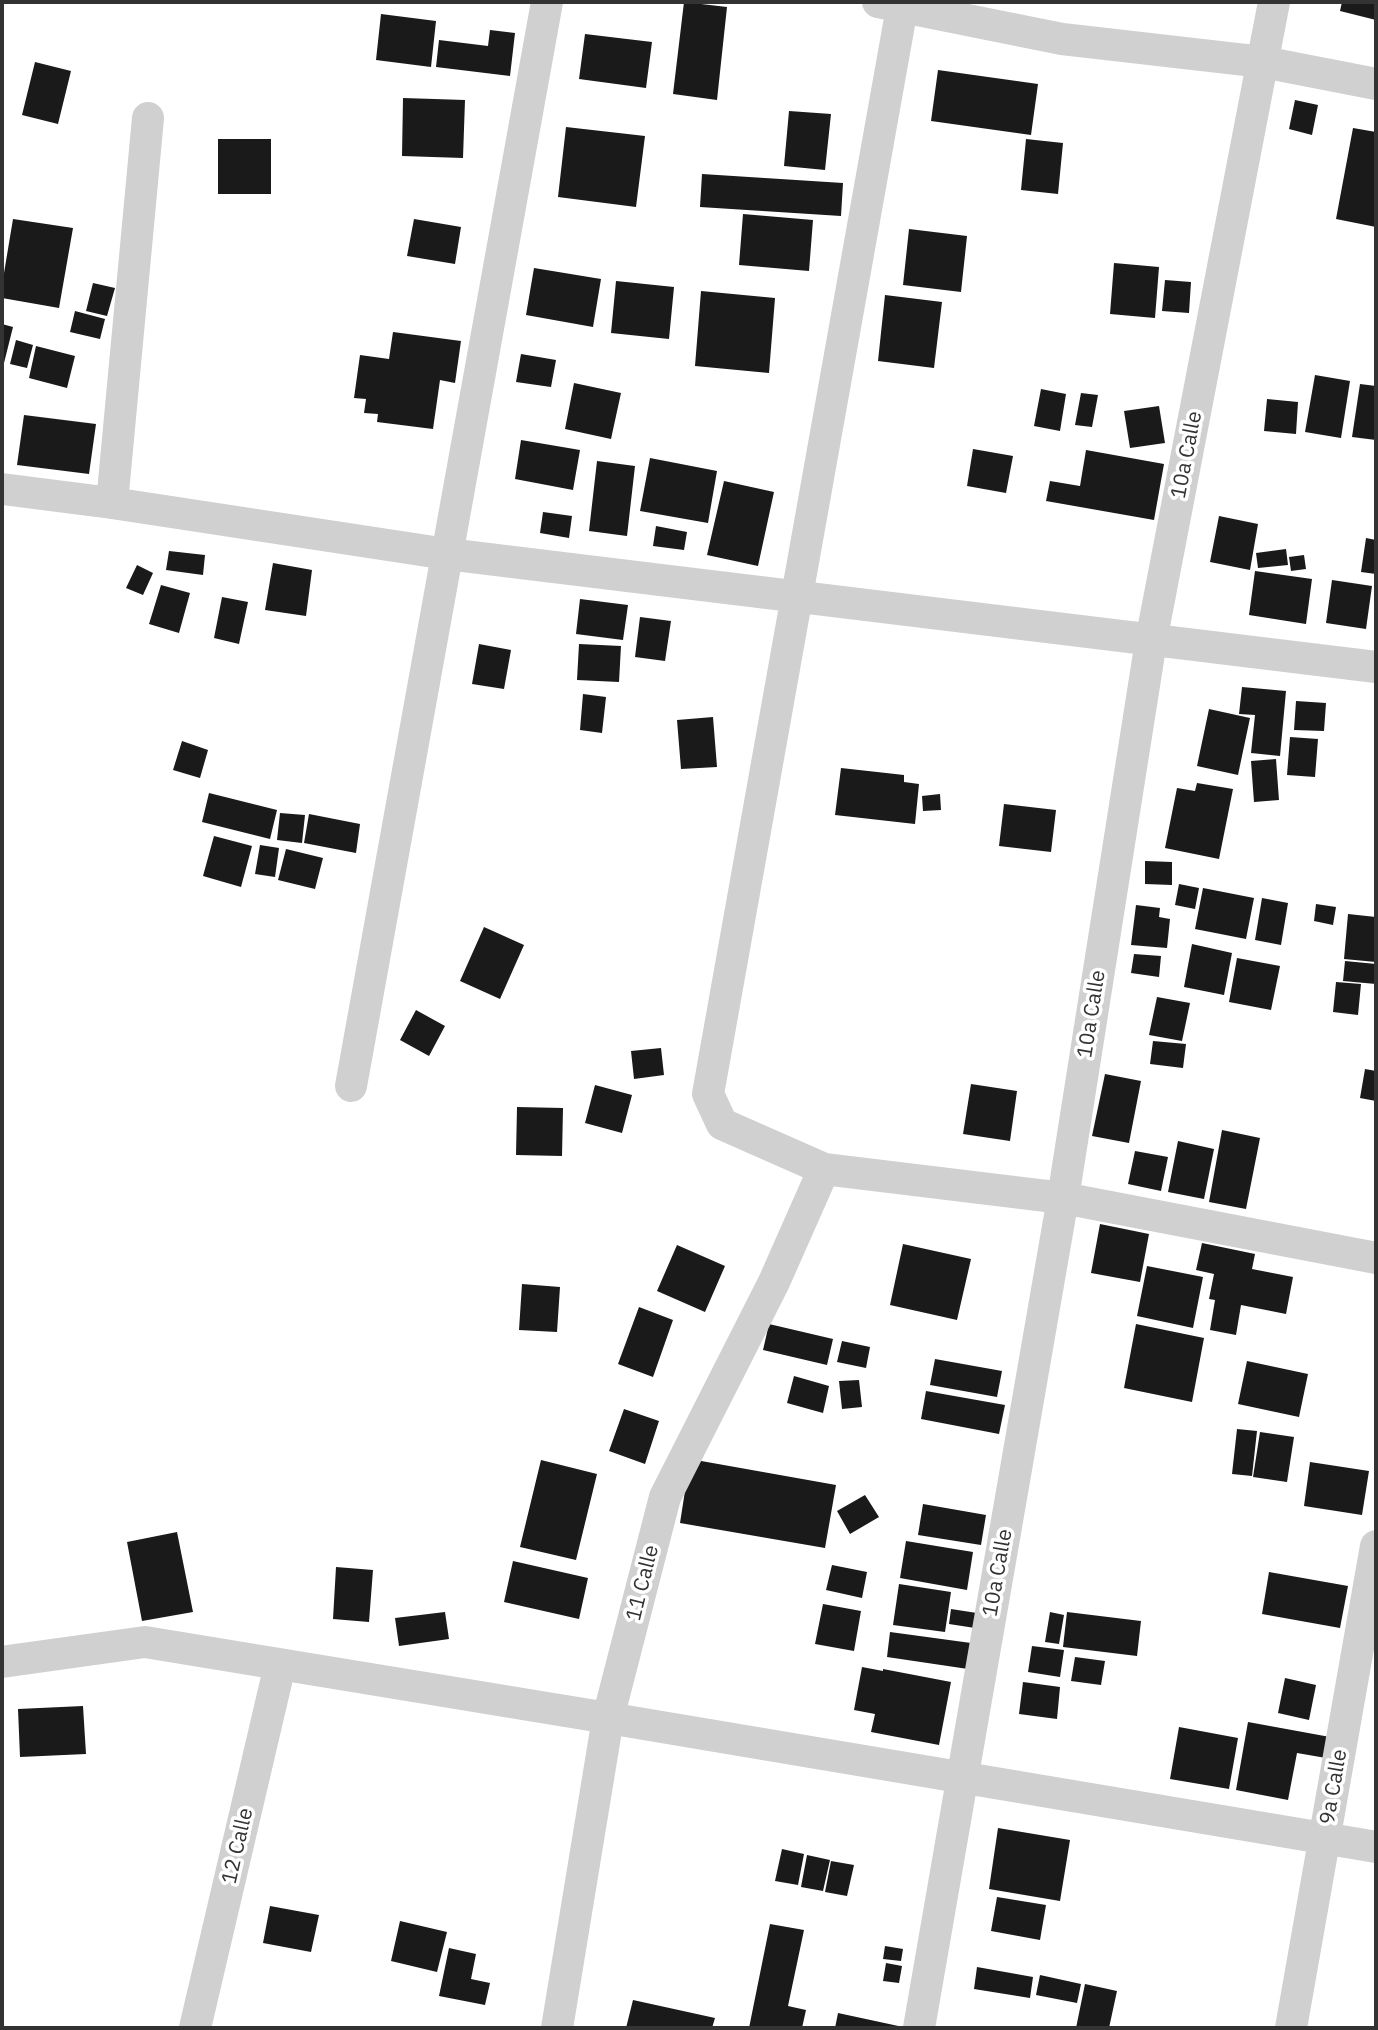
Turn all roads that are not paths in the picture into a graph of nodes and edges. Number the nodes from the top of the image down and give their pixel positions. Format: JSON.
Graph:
{"nodes":[{"id":1,"x":547,"y":2,"type":"edge"},
{"id":2,"x":1274,"y":2,"type":"edge"},
{"id":3,"x":895,"y":4,"type":"edge"},
{"id":4,"x":1263,"y":62,"type":"junction"},
{"id":5,"x":1376,"y":84,"type":"edge"},
{"id":6,"x":148,"y":118,"type":"dead end"},
{"id":7,"x":2,"y":489,"type":"edge"},
{"id":8,"x":112,"y":503,"type":"junction"},
{"id":9,"x":447,"y":554,"type":"junction"},
{"id":10,"x":796,"y":596,"type":"junction"},
{"id":11,"x":1151,"y":641,"type":"junction"},
{"id":12,"x":1376,"y":667,"type":"edge"},
{"id":13,"x":351,"y":1086,"type":"dead end"},
{"id":14,"x":824,"y":1169,"type":"junction"},
{"id":15,"x":1063,"y":1198,"type":"junction"},
{"id":16,"x":1376,"y":1258,"type":"edge"},
{"id":17,"x":1376,"y":1546,"type":"edge"},
{"id":18,"x":2,"y":1662,"type":"edge"},
{"id":19,"x":280,"y":1665,"type":"junction"},
{"id":20,"x":608,"y":1718,"type":"junction"},
{"id":21,"x":963,"y":1779,"type":"junction"},
{"id":22,"x":1325,"y":1839,"type":"junction"},
{"id":23,"x":1376,"y":1847,"type":"edge"},
{"id":24,"x":195,"y":2028,"type":"edge"},
{"id":25,"x":557,"y":2028,"type":"edge"},
{"id":26,"x":919,"y":2028,"type":"edge"},
{"id":27,"x":1291,"y":2028,"type":"edge"}],
"edges":[{"from":1,"to":9,"type":"street"},
{"from":2,"to":4,"type":"street","name":"10a Calle"},
{"from":3,"to":4,"type":"street"},
{"from":3,"to":10,"type":"street"},
{"from":4,"to":5,"type":"street"},
{"from":4,"to":11,"type":"street","name":"10a Calle"},
{"from":6,"to":8,"type":"street"},
{"from":7,"to":8,"type":"street"},
{"from":8,"to":9,"type":"street"},
{"from":9,"to":10,"type":"street"},
{"from":9,"to":13,"type":"street"},
{"from":10,"to":11,"type":"street"},
{"from":10,"to":14,"type":"street"},
{"from":11,"to":12,"type":"street"},
{"from":11,"to":15,"type":"street","name":"10a Calle"},
{"from":14,"to":15,"type":"street"},
{"from":14,"to":20,"type":"street","name":"11 Calle"},
{"from":15,"to":16,"type":"street"},
{"from":15,"to":21,"type":"street","name":"10a Calle"},
{"from":17,"to":22,"type":"street","name":"9a Calle"},
{"from":18,"to":19,"type":"street"},
{"from":19,"to":20,"type":"street"},
{"from":19,"to":24,"type":"street","name":"12 Calle"},
{"from":20,"to":21,"type":"street"},
{"from":20,"to":25,"type":"street","name":"11 Calle"},
{"from":21,"to":22,"type":"street"},
{"from":21,"to":26,"type":"street","name":"10a Calle"},
{"from":22,"to":23,"type":"street"},
{"from":22,"to":27,"type":"street","name":"9a Calle"}]}
